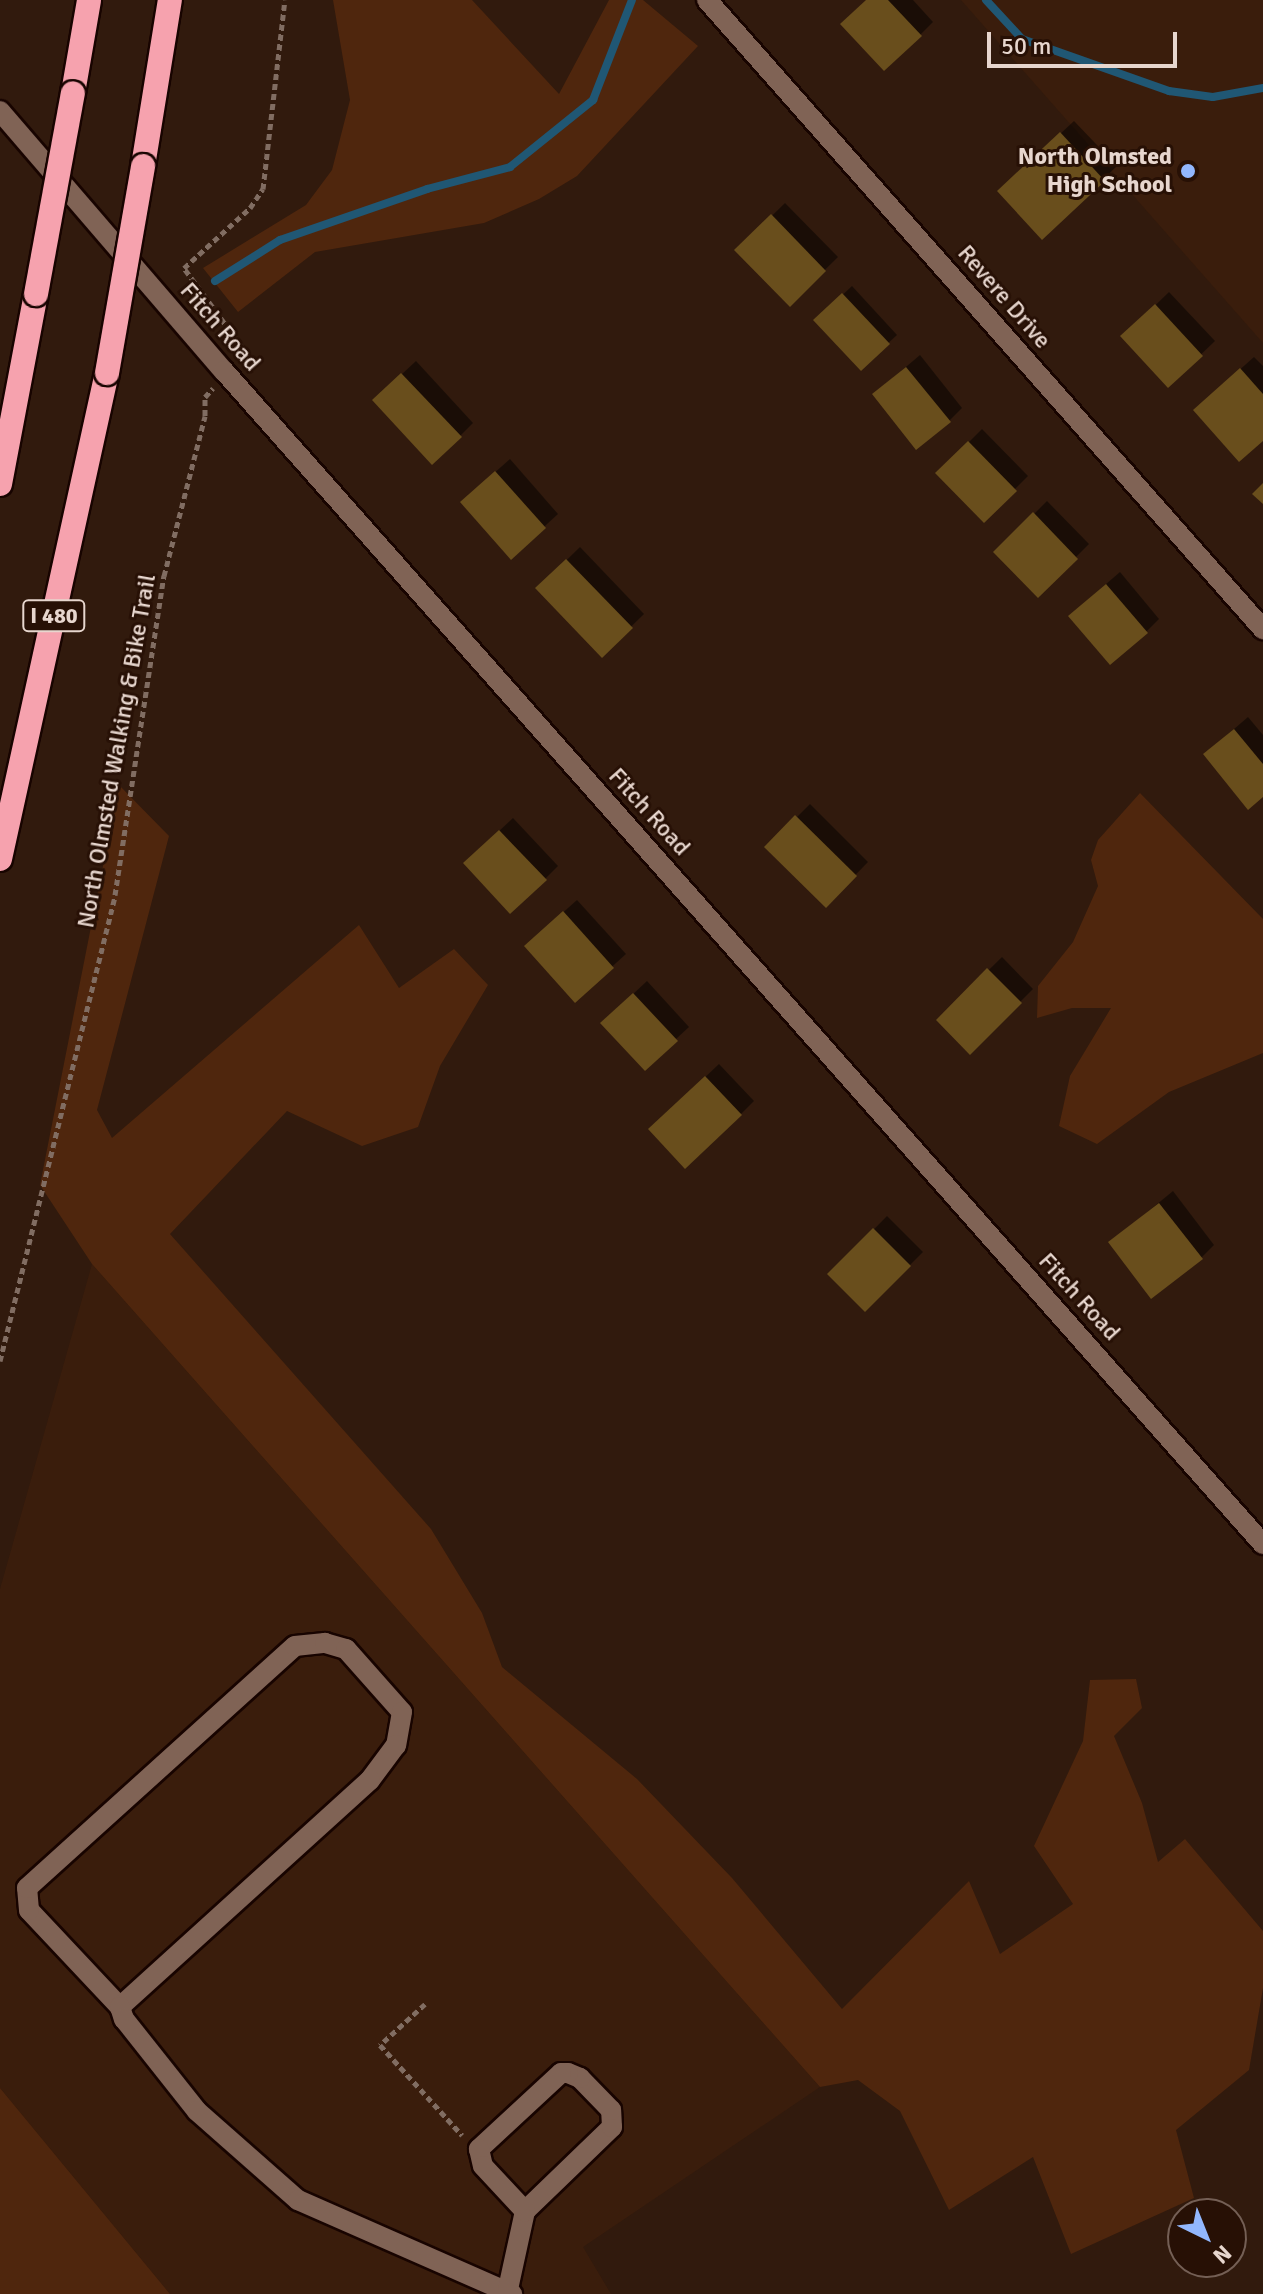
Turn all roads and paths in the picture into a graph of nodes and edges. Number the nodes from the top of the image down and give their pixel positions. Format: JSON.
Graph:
{"nodes":[{"id":1,"x":89,"y":0,"type":"edge"},
{"id":2,"x":170,"y":0,"type":"edge"},
{"id":3,"x":285,"y":0,"type":"edge"},
{"id":4,"x":707,"y":0,"type":"edge"},
{"id":5,"x":0,"y":111,"type":"edge"},
{"id":6,"x":230,"y":358,"type":"dead end"},
{"id":7,"x":217,"y":383,"type":"dead end"},
{"id":8,"x":0,"y":484,"type":"edge"},
{"id":9,"x":1263,"y":629,"type":"edge"},
{"id":10,"x":0,"y":859,"type":"edge"},
{"id":11,"x":0,"y":1361,"type":"edge"},
{"id":12,"x":1263,"y":1544,"type":"edge"},
{"id":13,"x":425,"y":2004,"type":"dead end"},
{"id":14,"x":120,"y":2007,"type":"junction"},
{"id":15,"x":463,"y":2136,"type":"dead end"},
{"id":16,"x":525,"y":2211,"type":"junction"},
{"id":17,"x":510,"y":2292,"type":"edge"}],
"edges":[{"from":1,"to":8,"type":"highway","bridge":true},
{"from":2,"to":10,"type":"highway","number":"I 480","bridge":true},
{"from":3,"to":6,"type":"path"},
{"from":4,"to":9,"type":"street","name":"Revere Drive"},
{"from":5,"to":12,"type":"street","name":"Fitch Road"},
{"from":7,"to":11,"type":"path","name":"North Olmsted Walking & Bike Trail"},
{"from":13,"to":15,"type":"path"},
{"from":14,"to":14,"type":"street"},
{"from":14,"to":17,"type":"street"},
{"from":16,"to":16,"type":"street"},
{"from":16,"to":17,"type":"street"}]}
